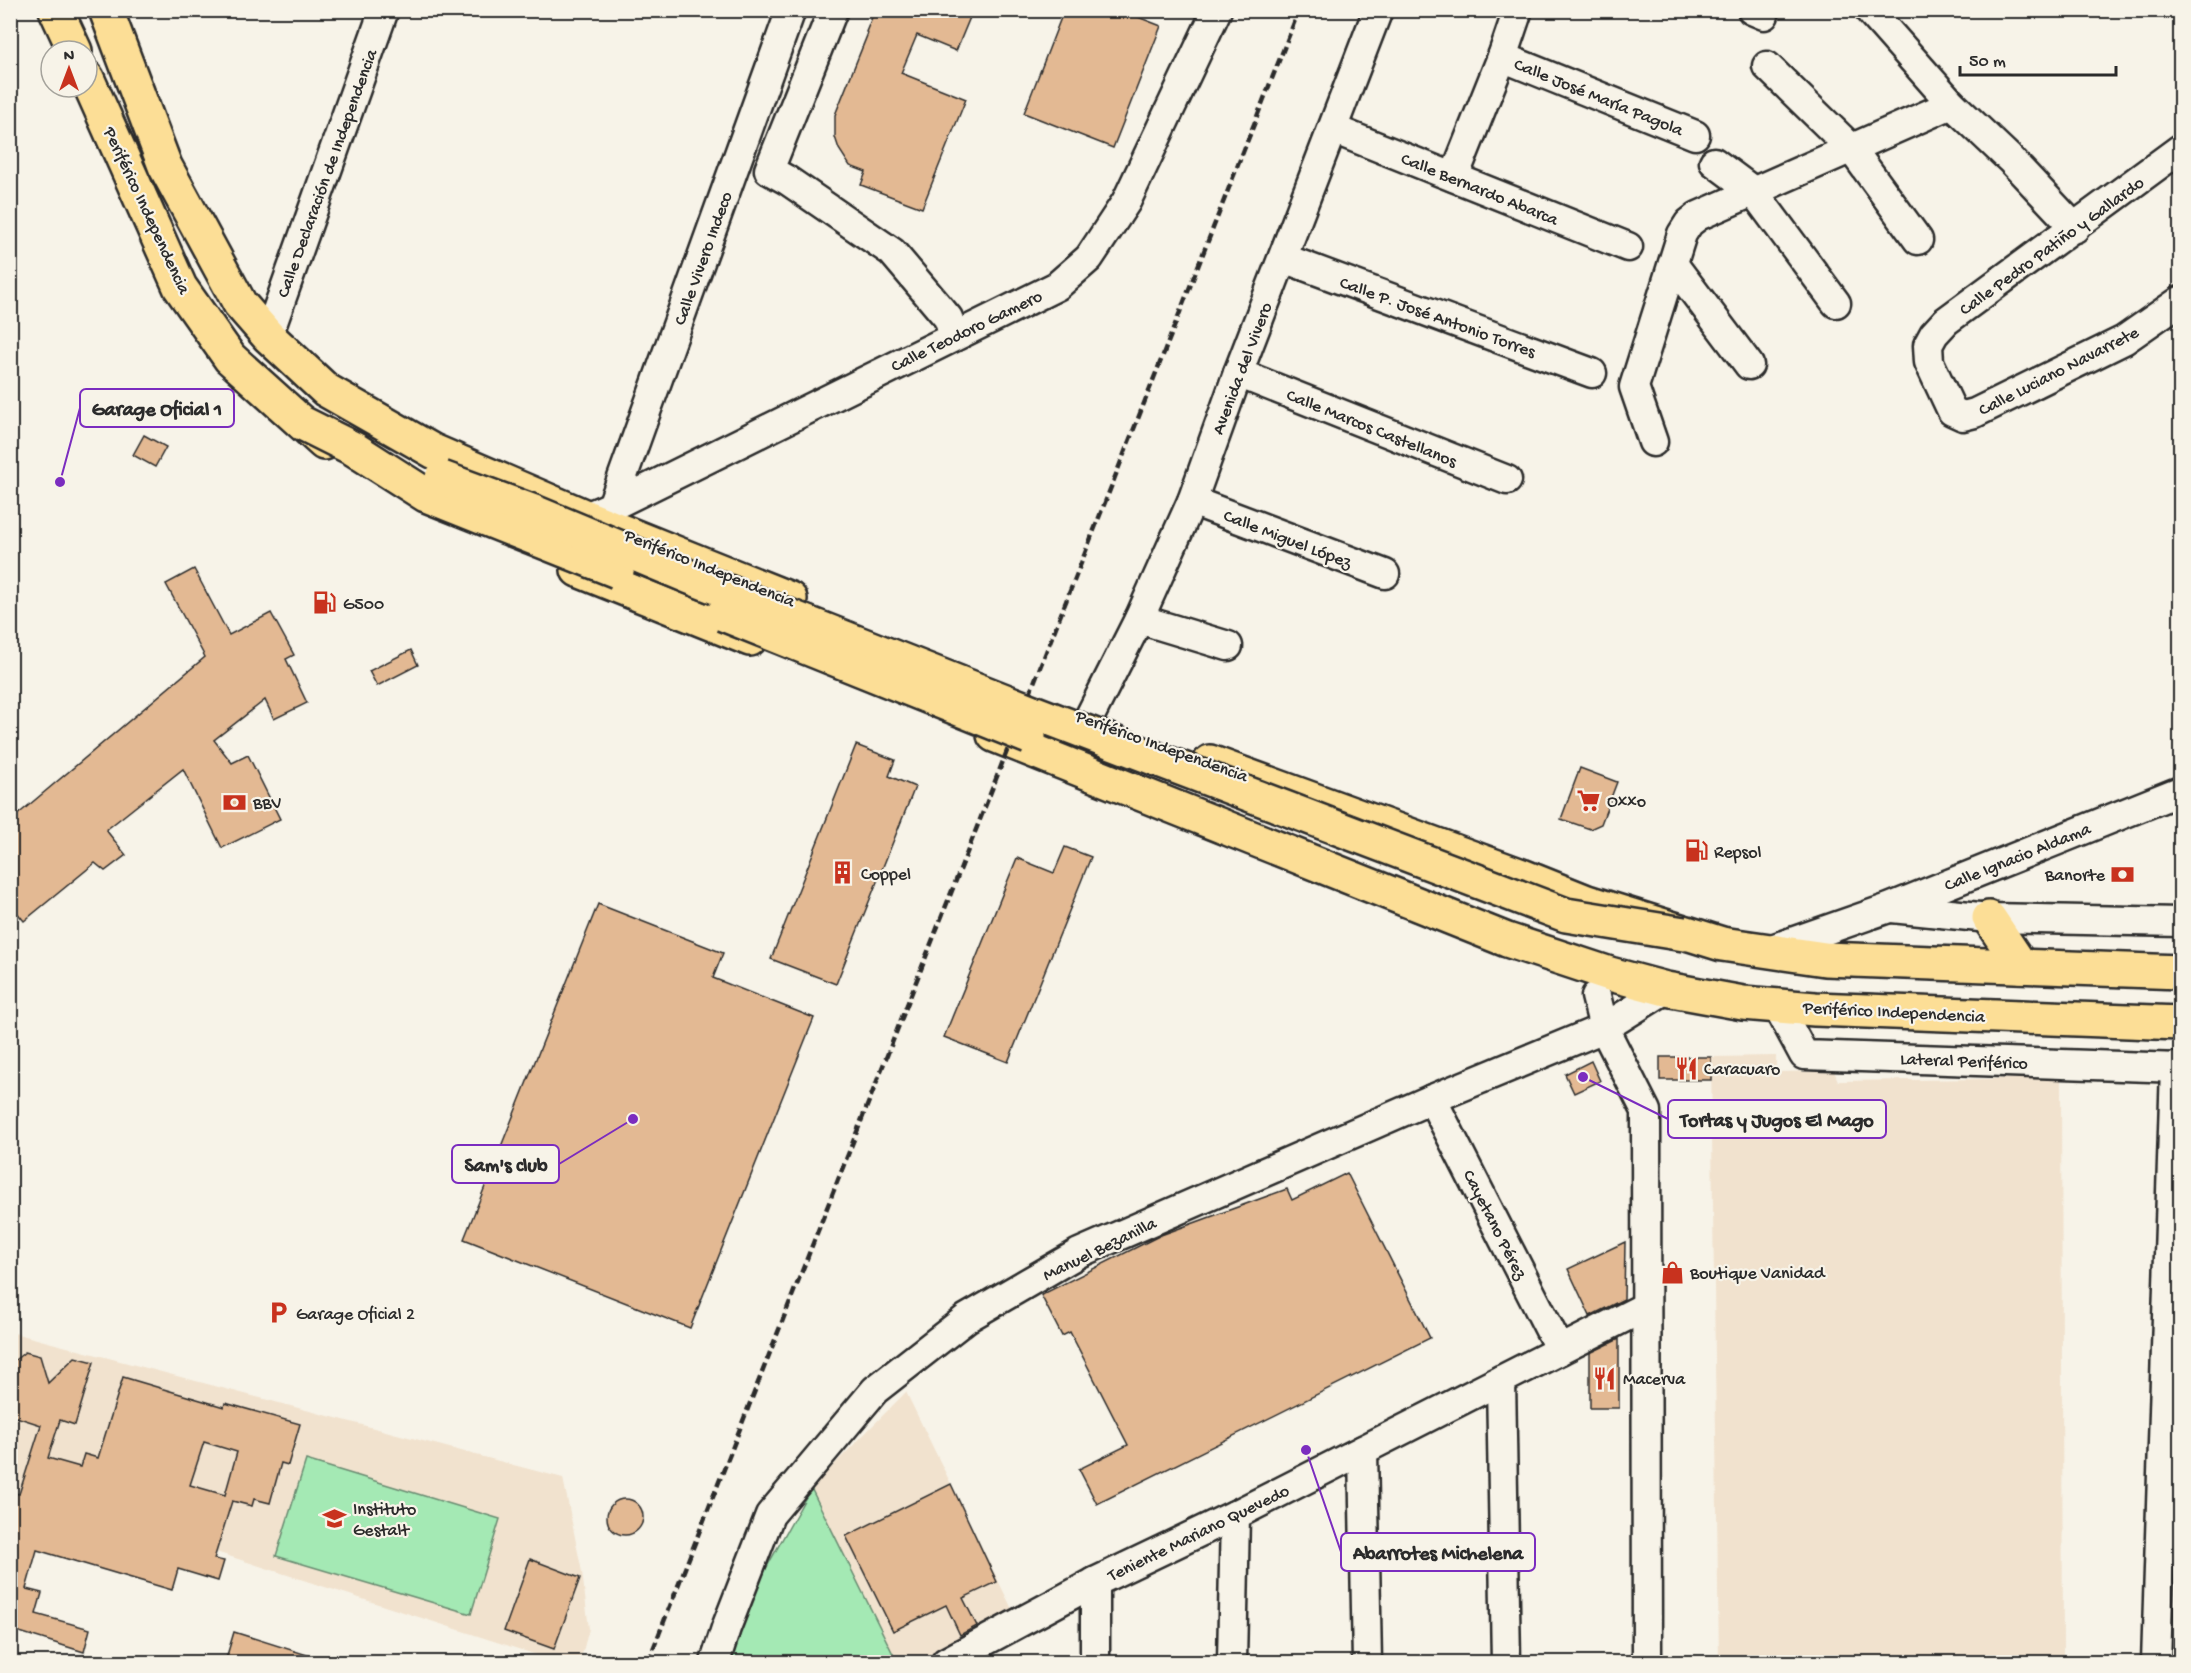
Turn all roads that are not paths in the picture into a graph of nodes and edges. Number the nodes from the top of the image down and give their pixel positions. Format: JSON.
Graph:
{"nodes":[{"id":1,"x":56,"y":10,"type":"edge"},
{"id":2,"x":106,"y":10,"type":"edge"},
{"id":3,"x":384,"y":10,"type":"edge"},
{"id":4,"x":791,"y":10,"type":"edge"},
{"id":5,"x":833,"y":10,"type":"edge"},
{"id":6,"x":1378,"y":10,"type":"edge"},
{"id":7,"x":1518,"y":10,"type":"edge"},
{"id":8,"x":1869,"y":10,"type":"edge"},
{"id":9,"x":1213,"y":12,"type":"edge"},
{"id":10,"x":69,"y":39,"type":"edge"},
{"id":11,"x":1502,"y":57,"type":"junction"},
{"id":12,"x":1767,"y":66,"type":"dead end"},
{"id":13,"x":96,"y":99,"type":"edge"},
{"id":14,"x":1952,"y":104,"type":"junction"},
{"id":15,"x":1333,"y":129,"type":"junction"},
{"id":16,"x":1695,"y":135,"type":"dead end"},
{"id":17,"x":1851,"y":148,"type":"junction"},
{"id":18,"x":2181,"y":149,"type":"edge"},
{"id":19,"x":1714,"y":162,"type":"dead end"},
{"id":20,"x":1454,"y":177,"type":"junction"},
{"id":21,"x":1753,"y":191,"type":"junction"},
{"id":22,"x":2075,"y":228,"type":"junction"},
{"id":23,"x":1918,"y":240,"type":"dead end"},
{"id":24,"x":1628,"y":247,"type":"dead end"},
{"id":25,"x":1283,"y":258,"type":"junction"},
{"id":26,"x":1673,"y":264,"type":"junction"},
{"id":27,"x":2181,"y":301,"type":"edge"},
{"id":28,"x":1836,"y":303,"type":"dead end"},
{"id":29,"x":268,"y":336,"type":"junction"},
{"id":30,"x":954,"y":336,"type":"junction"},
{"id":31,"x":1749,"y":365,"type":"dead end"},
{"id":32,"x":1238,"y":373,"type":"junction"},
{"id":33,"x":1592,"y":373,"type":"dead end"},
{"id":34,"x":338,"y":396,"type":"junction"},
{"id":35,"x":1963,"y":416,"type":"joint"},
{"id":36,"x":1653,"y":442,"type":"dead end"},
{"id":37,"x":1507,"y":480,"type":"dead end"},
{"id":38,"x":1192,"y":501,"type":"junction"},
{"id":39,"x":599,"y":512,"type":"junction"},
{"id":40,"x":1385,"y":574,"type":"dead end"},
{"id":41,"x":1138,"y":620,"type":"junction"},
{"id":42,"x":1228,"y":646,"type":"dead end"},
{"id":43,"x":1010,"y":716,"type":"junction"},
{"id":44,"x":1089,"y":718,"type":"junction"},
{"id":45,"x":2181,"y":791,"type":"edge"},
{"id":46,"x":1889,"y":908,"type":"junction"},
{"id":47,"x":1989,"y":918,"type":"junction"},
{"id":48,"x":2181,"y":922,"type":"edge"},
{"id":49,"x":1684,"y":934,"type":"junction"},
{"id":50,"x":1765,"y":951,"type":"junction"},
{"id":51,"x":2021,"y":966,"type":"junction"},
{"id":52,"x":2181,"y":972,"type":"edge"},
{"id":53,"x":1603,"y":985,"type":"junction"},
{"id":54,"x":1666,"y":989,"type":"junction"},
{"id":55,"x":1777,"y":1005,"type":"junction"},
{"id":56,"x":2181,"y":1023,"type":"edge"},
{"id":57,"x":1604,"y":1028,"type":"junction"},
{"id":58,"x":2178,"y":1067,"type":"edge"},
{"id":59,"x":1432,"y":1099,"type":"junction"},
{"id":60,"x":1645,"y":1307,"type":"junction"},
{"id":61,"x":2173,"y":1330,"type":"edge"},
{"id":62,"x":1560,"y":1350,"type":"junction"},
{"id":63,"x":1501,"y":1380,"type":"junction"},
{"id":64,"x":1363,"y":1450,"type":"junction"},
{"id":65,"x":1235,"y":1515,"type":"junction"},
{"id":66,"x":2170,"y":1575,"type":"edge"},
{"id":67,"x":1095,"y":1582,"type":"junction"},
{"id":68,"x":959,"y":1659,"type":"edge"},
{"id":69,"x":715,"y":1662,"type":"edge"},
{"id":70,"x":1095,"y":1662,"type":"edge"},
{"id":71,"x":1232,"y":1662,"type":"edge"},
{"id":72,"x":1367,"y":1662,"type":"edge"},
{"id":73,"x":1506,"y":1662,"type":"edge"},
{"id":74,"x":1647,"y":1662,"type":"edge"},
{"id":75,"x":2156,"y":1662,"type":"edge"}],
"edges":[{"from":1,"to":10,"type":"highway"},
{"from":2,"to":29,"type":"highway","name":"Periférico Independencia"},
{"from":3,"to":29,"type":"street","name":"Calle Declaración de Independencia"},
{"from":4,"to":39,"type":"street","name":"Calle Vivero Indeco"},
{"from":5,"to":30,"type":"street"},
{"from":6,"to":15,"type":"street","name":"Avenida del Vivero"},
{"from":7,"to":11,"type":"street"},
{"from":8,"to":14,"type":"street"},
{"from":9,"to":30,"type":"street","name":"Calle Teodoro Gamero"},
{"from":11,"to":16,"type":"street","name":"Calle José María Pagola"},
{"from":11,"to":20,"type":"street"},
{"from":12,"to":17,"type":"street"},
{"from":13,"to":43,"type":"highway","name":"Periférico Independencia","bridge":true},
{"from":14,"to":17,"type":"street"},
{"from":14,"to":22,"type":"street"},
{"from":15,"to":20,"type":"street","name":"Calle Bernardo Abarca"},
{"from":15,"to":25,"type":"street","name":"Avenida del Vivero"},
{"from":17,"to":21,"type":"street"},
{"from":17,"to":23,"type":"street"},
{"from":18,"to":22,"type":"street","name":"Calle Pedro Patiño y Gallardo"},
{"from":19,"to":21,"type":"street"},
{"from":20,"to":24,"type":"street","name":"Calle Bernardo Abarca"},
{"from":21,"to":26,"type":"street"},
{"from":21,"to":28,"type":"street"},
{"from":22,"to":35,"type":"street","name":"Calle Pedro Patiño y Gallardo"},
{"from":25,"to":32,"type":"street","name":"Avenida del Vivero"},
{"from":25,"to":33,"type":"street","name":"Calle P. José Antonio Torres"},
{"from":26,"to":31,"type":"street"},
{"from":26,"to":36,"type":"street"},
{"from":27,"to":35,"type":"street","name":"Calle Luciano Navarrete"},
{"from":29,"to":34,"type":"highway","name":"Periférico Independencia"},
{"from":30,"to":39,"type":"street","name":"Calle Teodoro Gamero"},
{"from":32,"to":37,"type":"street","name":"Calle Marcos Castellanos"},
{"from":32,"to":38,"type":"street","name":"Avenida del Vivero"},
{"from":34,"to":39,"type":"highway","name":"Periférico Independencia"},
{"from":34,"to":43,"type":"highway","bridge":true},
{"from":38,"to":40,"type":"street","name":"Calle Miguel López"},
{"from":38,"to":41,"type":"street","name":"Avenida del Vivero"},
{"from":39,"to":43,"type":"highway","name":"Periférico Independencia"},
{"from":41,"to":42,"type":"street"},
{"from":41,"to":44,"type":"street","name":"Avenida del Vivero"},
{"from":43,"to":44,"type":"highway","name":"Periférico Independencia"},
{"from":43,"to":49,"type":"highway","bridge":true},
{"from":43,"to":53,"type":"highway","name":"Periférico Independencia"},
{"from":43,"to":54,"type":"highway","bridge":true},
{"from":44,"to":49,"type":"highway","name":"Periférico Independencia"},
{"from":45,"to":46,"type":"street","name":"Calle Ignacio Aldama"},
{"from":46,"to":47,"type":"street"},
{"from":46,"to":50,"type":"street","name":"Calle Ignacio Aldama"},
{"from":47,"to":48,"type":"street"},
{"from":47,"to":51,"type":"highway"},
{"from":49,"to":50,"type":"highway"},
{"from":50,"to":51,"type":"highway"},
{"from":51,"to":52,"type":"highway"},
{"from":53,"to":54,"type":"highway","name":"Periférico Independencia"},
{"from":53,"to":57,"type":"street"},
{"from":54,"to":55,"type":"highway","name":"Periférico Independencia"},
{"from":54,"to":57,"type":"street","name":"Manuel Bezanilla"},
{"from":55,"to":56,"type":"highway","name":"Periférico Independencia"},
{"from":55,"to":58,"type":"street","name":"Lateral Periférico"},
{"from":57,"to":59,"type":"street","name":"Manuel Bezanilla"},
{"from":57,"to":60,"type":"street"},
{"from":58,"to":61,"type":"street"},
{"from":59,"to":62,"type":"street","name":"Cayetano Pérez"},
{"from":59,"to":69,"type":"street","name":"Manuel Bezanilla"},
{"from":60,"to":62,"type":"street","name":"Teniente Mariano Quevedo"},
{"from":60,"to":74,"type":"street"},
{"from":61,"to":66,"type":"street"},
{"from":62,"to":63,"type":"street","name":"Teniente Mariano Quevedo"},
{"from":63,"to":64,"type":"street","name":"Teniente Mariano Quevedo"},
{"from":63,"to":73,"type":"street"},
{"from":64,"to":65,"type":"street","name":"Teniente Mariano Quevedo"},
{"from":64,"to":72,"type":"street"},
{"from":65,"to":67,"type":"street","name":"Teniente Mariano Quevedo"},
{"from":65,"to":71,"type":"street"},
{"from":66,"to":75,"type":"street"},
{"from":67,"to":68,"type":"street","name":"Teniente Mariano Quevedo"},
{"from":67,"to":70,"type":"street"}]}
